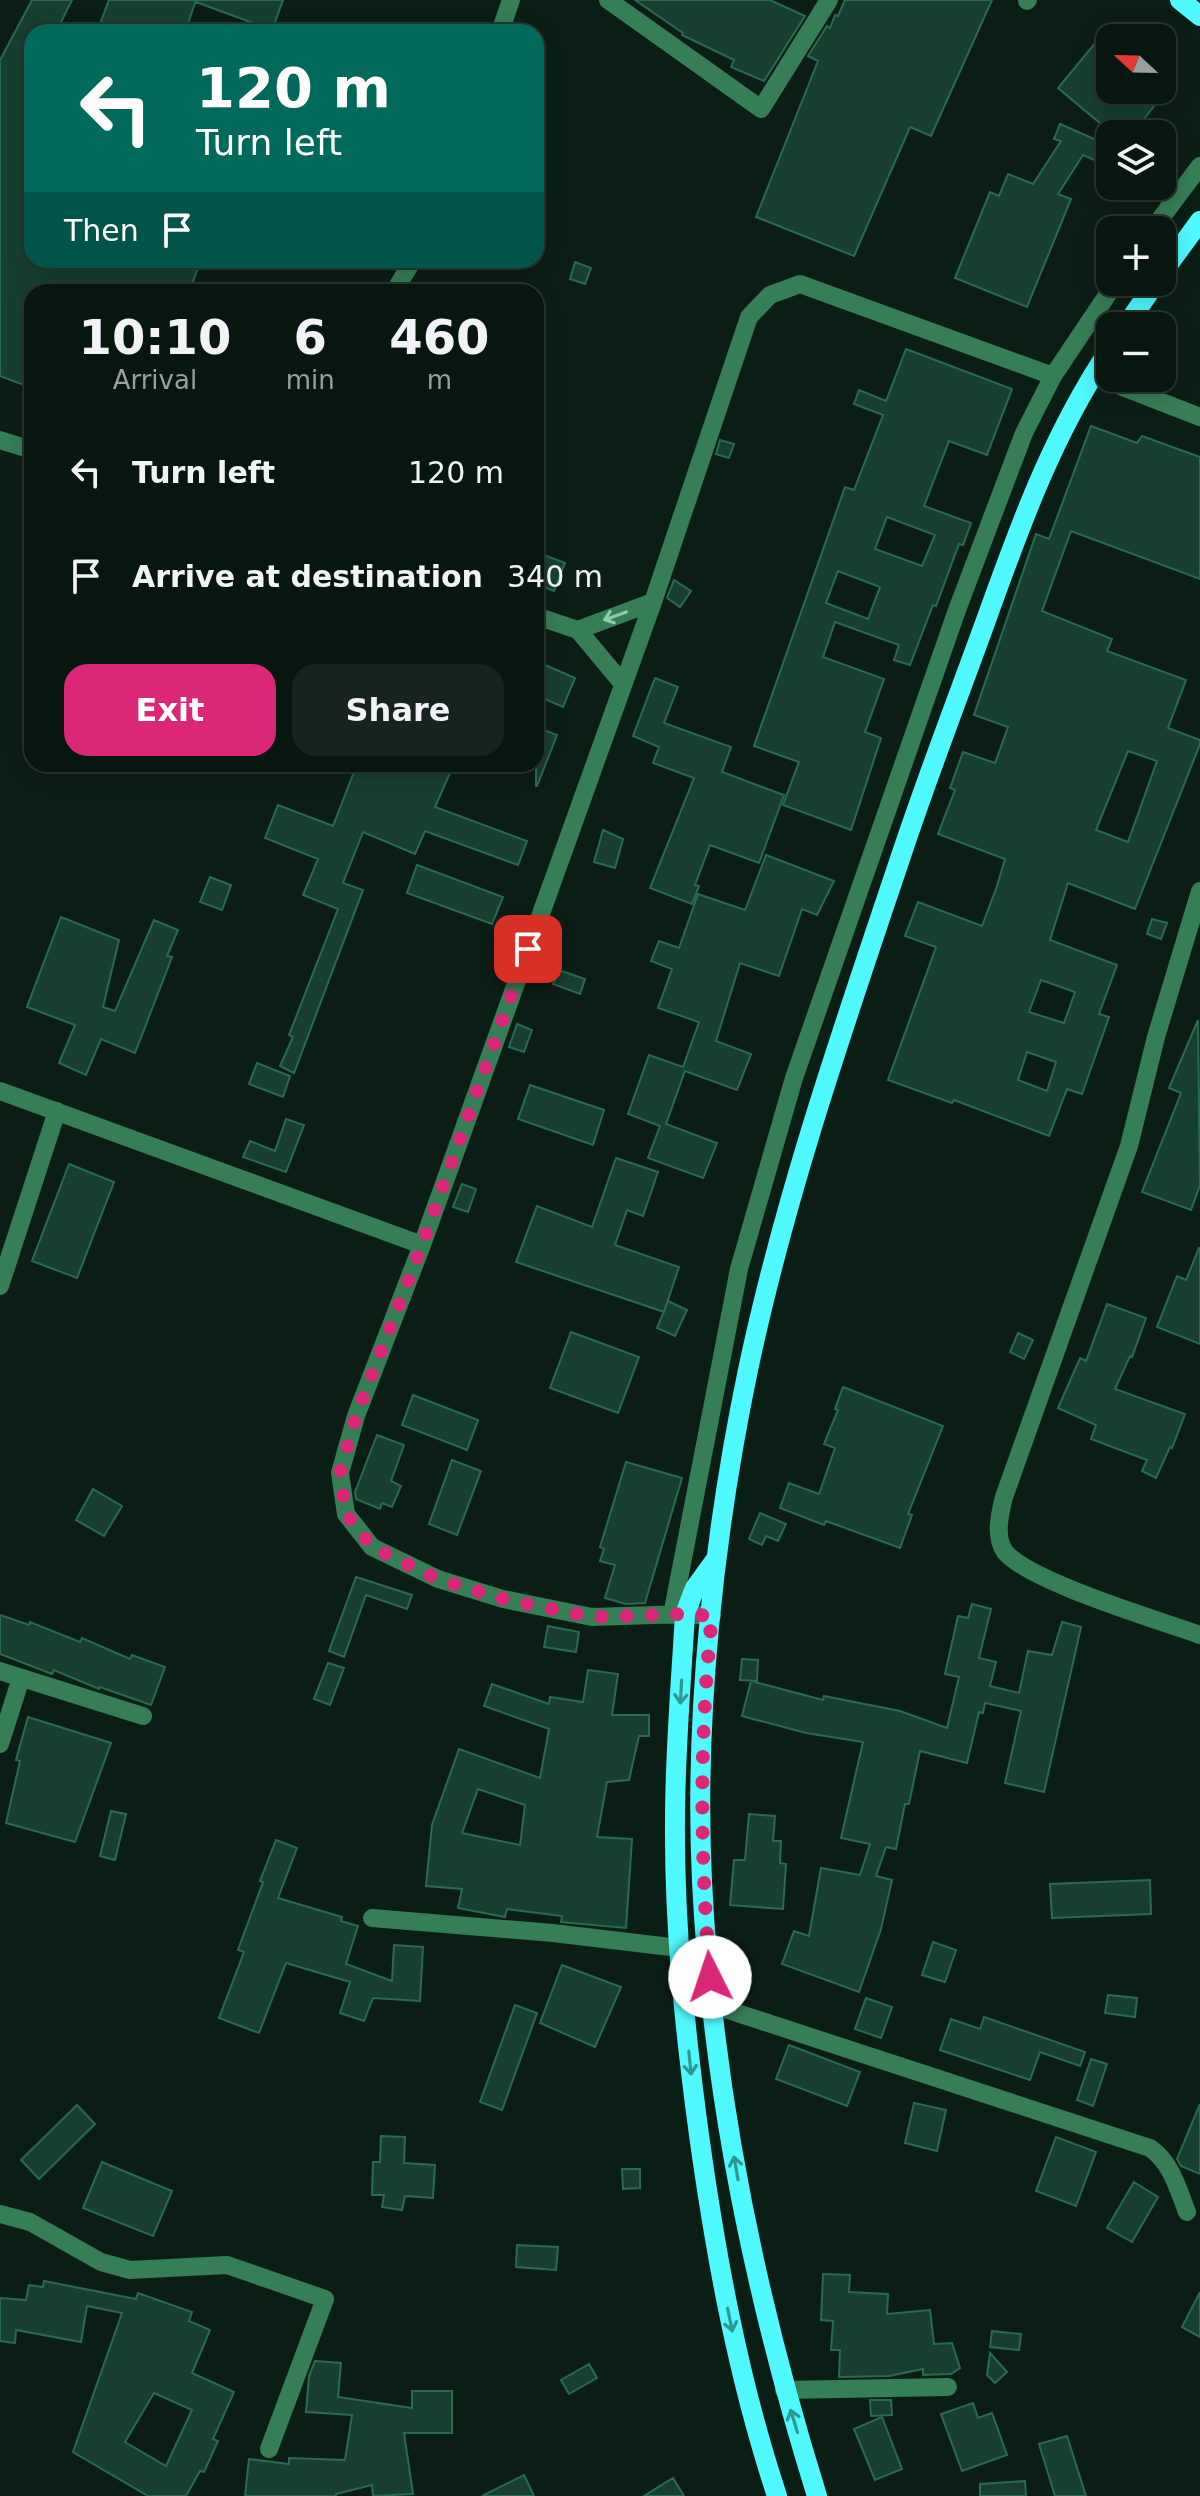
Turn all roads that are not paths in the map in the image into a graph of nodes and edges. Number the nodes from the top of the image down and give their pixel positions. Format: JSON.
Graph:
{"nodes":[{"id":1,"x":511,"y":0,"type":"edge"},
{"id":2,"x":608,"y":0,"type":"edge"},
{"id":3,"x":829,"y":0,"type":"edge"},
{"id":4,"x":1180,"y":0,"type":"edge"},
{"id":5,"x":1200,"y":16,"type":"edge"},
{"id":6,"x":503,"y":24,"type":"edge"},
{"id":7,"x":1200,"y":166,"type":"edge"},
{"id":8,"x":1162,"y":216,"type":"edge"},
{"id":9,"x":1200,"y":221,"type":"edge"},
{"id":10,"x":1176,"y":254,"type":"edge"},
{"id":11,"x":1107,"y":296,"type":"edge"},
{"id":12,"x":1096,"y":369,"type":"edge"},
{"id":13,"x":1092,"y":375,"type":"junction"},
{"id":14,"x":1053,"y":376,"type":"junction"},
{"id":15,"x":1200,"y":417,"type":"edge"},
{"id":16,"x":0,"y":440,"type":"edge"},
{"id":17,"x":24,"y":448,"type":"edge"},
{"id":18,"x":653,"y":602,"type":"junction"},
{"id":19,"x":957,"y":610,"type":"junction"},
{"id":20,"x":544,"y":619,"type":"edge"},
{"id":21,"x":986,"y":620,"type":"junction"},
{"id":22,"x":578,"y":630,"type":"junction"},
{"id":23,"x":623,"y":684,"type":"junction"},
{"id":24,"x":1200,"y":891,"type":"edge"},
{"id":25,"x":0,"y":1091,"type":"edge"},
{"id":26,"x":57,"y":1111,"type":"junction"},
{"id":27,"x":422,"y":1245,"type":"junction"},
{"id":28,"x":0,"y":1286,"type":"edge"},
{"id":29,"x":717,"y":1558,"type":"junction"},
{"id":30,"x":678,"y":1614,"type":"junction"},
{"id":31,"x":712,"y":1616,"type":"junction"},
{"id":32,"x":1200,"y":1635,"type":"edge"},
{"id":33,"x":0,"y":1671,"type":"edge"},
{"id":34,"x":21,"y":1678,"type":"junction"},
{"id":35,"x":143,"y":1716,"type":"dead end"},
{"id":36,"x":0,"y":1744,"type":"edge"},
{"id":37,"x":372,"y":1918,"type":"dead end"},
{"id":38,"x":679,"y":1948,"type":"junction"},
{"id":39,"x":713,"y":2005,"type":"junction"},
{"id":40,"x":1187,"y":2212,"type":"dead end"},
{"id":41,"x":0,"y":2214,"type":"edge"},
{"id":42,"x":948,"y":2387,"type":"dead end"},
{"id":43,"x":784,"y":2390,"type":"junction"},
{"id":44,"x":269,"y":2449,"type":"dead end"},
{"id":45,"x":775,"y":2495,"type":"edge"},
{"id":46,"x":817,"y":2496,"type":"edge"}],
"edges":[{"from":1,"to":6,"type":"street"},
{"from":2,"to":3,"type":"street"},
{"from":4,"to":5,"type":"main road"},
{"from":7,"to":8,"type":"street"},
{"from":9,"to":10,"type":"main road"},
{"from":11,"to":14,"type":"street"},
{"from":12,"to":13,"type":"main road"},
{"from":13,"to":15,"type":"street"},
{"from":13,"to":21,"type":"main road"},
{"from":14,"to":18,"type":"street"},
{"from":14,"to":19,"type":"street"},
{"from":16,"to":17,"type":"street"},
{"from":18,"to":22,"type":"street","one_way":true},
{"from":18,"to":23,"type":"street"},
{"from":19,"to":21,"type":"street"},
{"from":19,"to":30,"type":"street"},
{"from":20,"to":22,"type":"street"},
{"from":21,"to":29,"type":"main road"},
{"from":22,"to":23,"type":"street"},
{"from":23,"to":27,"type":"street"},
{"from":24,"to":32,"type":"street"},
{"from":25,"to":26,"type":"street"},
{"from":26,"to":27,"type":"street"},
{"from":26,"to":28,"type":"street"},
{"from":27,"to":30,"type":"street"},
{"from":29,"to":30,"type":"main road"},
{"from":29,"to":31,"type":"main road"},
{"from":30,"to":31,"type":"street"},
{"from":30,"to":38,"type":"main road","one_way":true},
{"from":31,"to":39,"type":"main road"},
{"from":33,"to":34,"type":"street"},
{"from":34,"to":35,"type":"street"},
{"from":34,"to":36,"type":"street"},
{"from":37,"to":38,"type":"street"},
{"from":38,"to":45,"type":"main road","one_way":true},
{"from":39,"to":40,"type":"street"},
{"from":43,"to":39,"type":"main road","one_way":true},
{"from":41,"to":44,"type":"street"},
{"from":42,"to":43,"type":"street"},
{"from":46,"to":43,"type":"main road","one_way":true}]}
